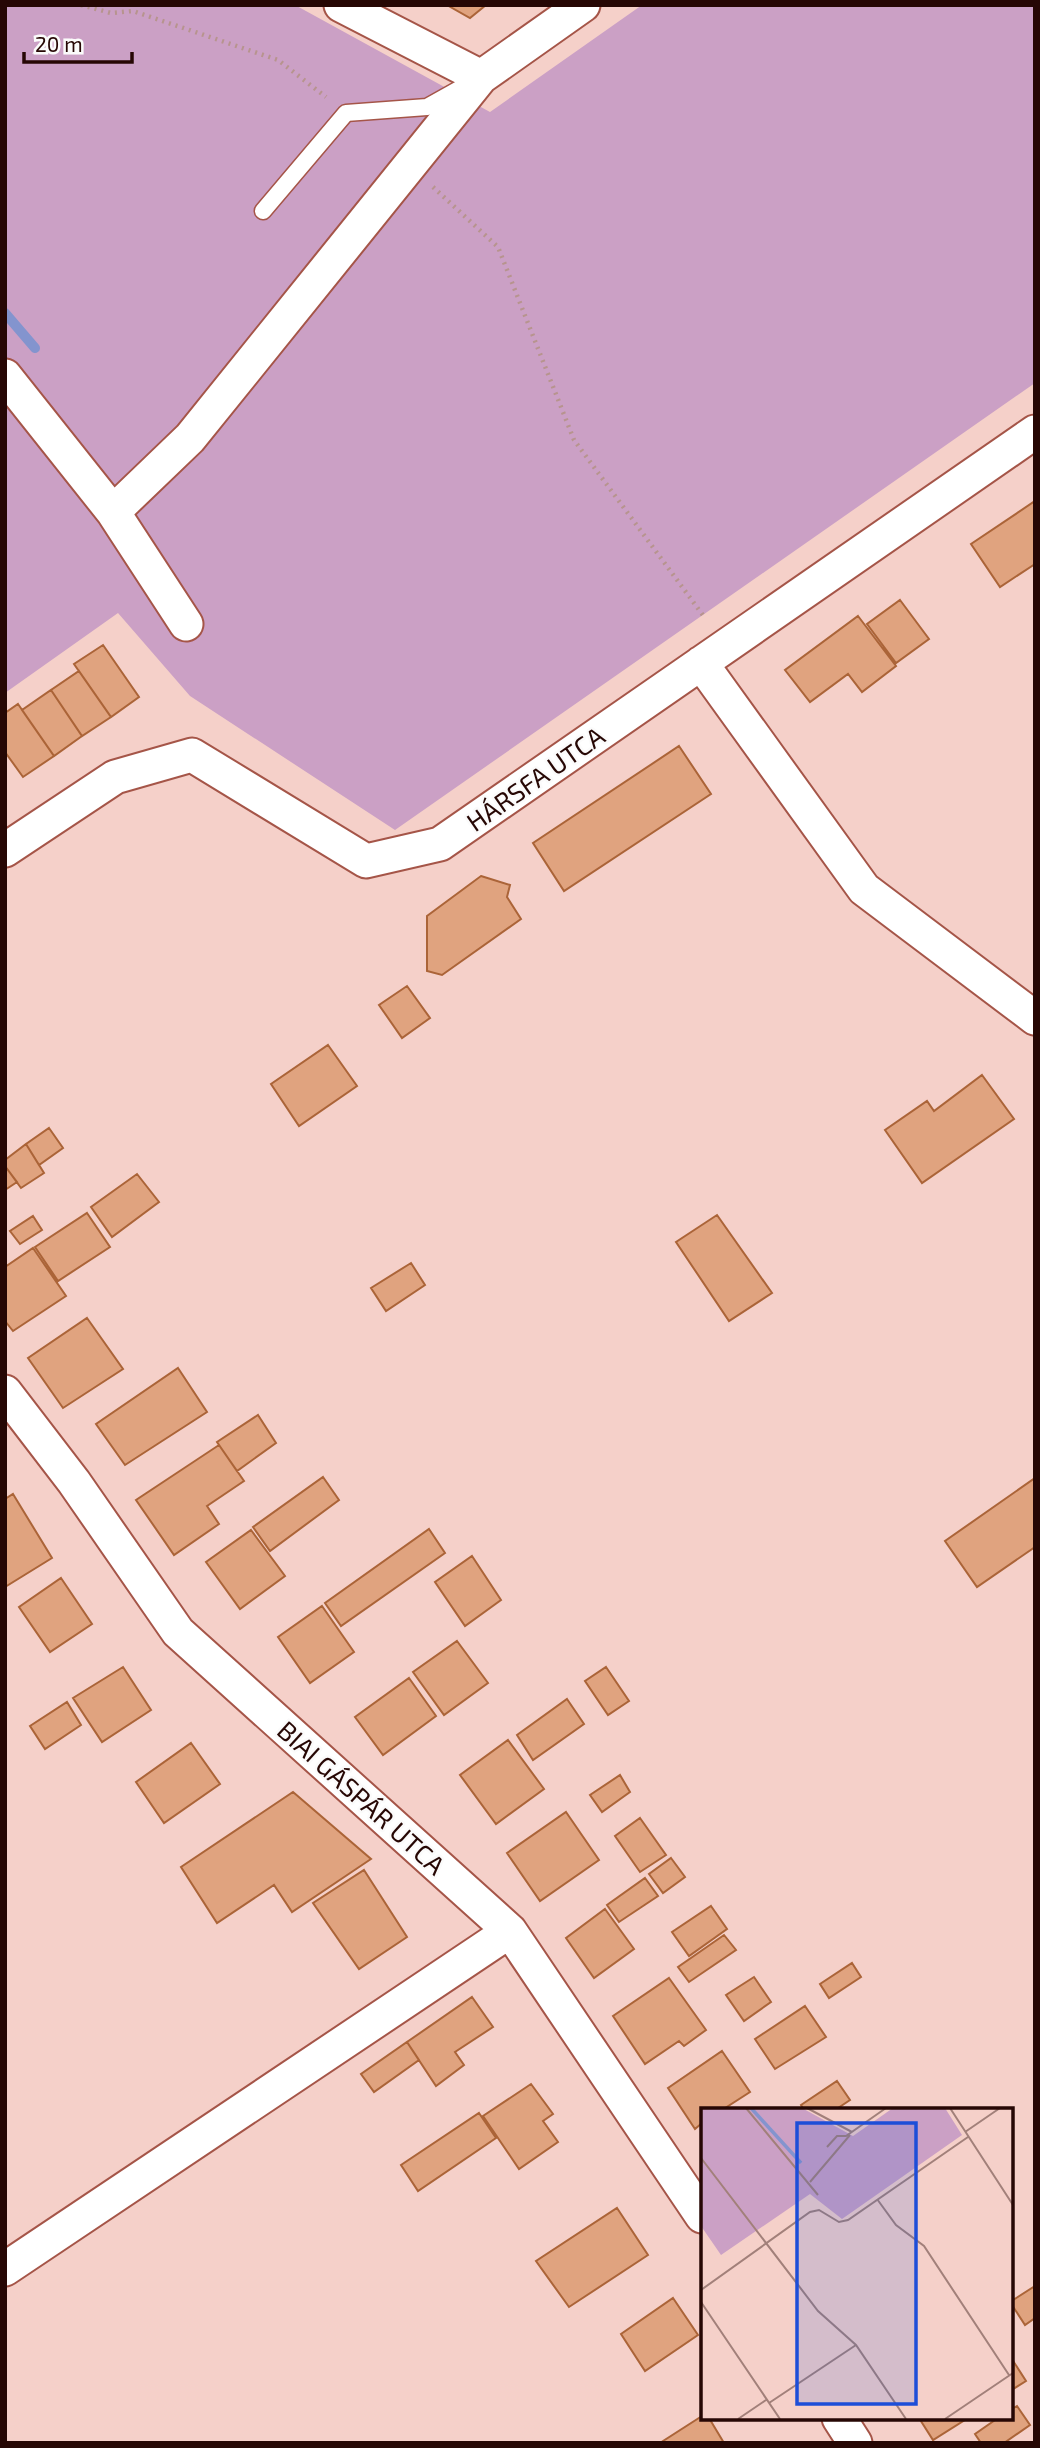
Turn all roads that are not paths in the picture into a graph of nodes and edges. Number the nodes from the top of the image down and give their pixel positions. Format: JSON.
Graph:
{"nodes":[{"id":1,"x":341,"y":5,"type":"edge"},
{"id":2,"x":583,"y":5,"type":"edge"},
{"id":3,"x":481,"y":77,"type":"junction"},
{"id":4,"x":263,"y":211,"type":"dead end"},
{"id":5,"x":5,"y":376,"type":"edge"},
{"id":6,"x":1035,"y":432,"type":"edge"},
{"id":7,"x":113,"y":512,"type":"junction"},
{"id":8,"x":186,"y":624,"type":"dead end"},
{"id":9,"x":701,"y":663,"type":"junction"},
{"id":10,"x":5,"y":849,"type":"edge"},
{"id":11,"x":1035,"y":1018,"type":"edge"},
{"id":12,"x":5,"y":1392,"type":"edge"},
{"id":13,"x":510,"y":1931,"type":"junction"},
{"id":14,"x":701,"y":2215,"type":"edge"},
{"id":15,"x":5,"y":2269,"type":"edge"},
{"id":16,"x":840,"y":2420,"type":"edge"},
{"id":17,"x":855,"y":2443,"type":"edge"}],
"edges":[{"from":1,"to":3,"type":"street"},
{"from":2,"to":3,"type":"street"},
{"from":3,"to":4,"type":"lane"},
{"from":3,"to":7,"type":"street"},
{"from":5,"to":7,"type":"street"},
{"from":6,"to":9,"type":"street","name":"HÁRSFA UTCA"},
{"from":7,"to":8,"type":"street"},
{"from":9,"to":10,"type":"street","name":"HÁRSFA UTCA"},
{"from":9,"to":11,"type":"street"},
{"from":12,"to":13,"type":"street","name":"BIAI GÁSPÁR UTCA"},
{"from":13,"to":14,"type":"street","name":"BIAI GÁSPÁR UTCA"},
{"from":13,"to":15,"type":"street"},
{"from":16,"to":17,"type":"street"}]}
